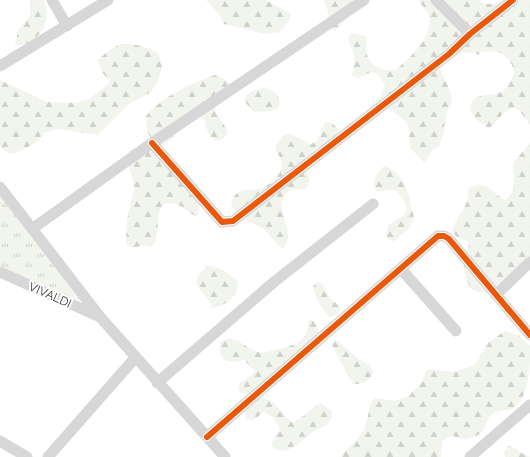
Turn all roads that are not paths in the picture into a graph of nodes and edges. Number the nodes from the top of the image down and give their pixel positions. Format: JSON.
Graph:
{"nodes":[{"id":1,"x":52,"y":0,"type":"edge"},
{"id":2,"x":108,"y":0,"type":"edge"},
{"id":3,"x":364,"y":0,"type":"edge"},
{"id":4,"x":436,"y":0,"type":"edge"},
{"id":5,"x":513,"y":0,"type":"edge"},
{"id":6,"x":67,"y":26,"type":"junction"},
{"id":7,"x":470,"y":34,"type":"junction"},
{"id":8,"x":0,"y":66,"type":"edge"},
{"id":9,"x":152,"y":144,"type":"junction"},
{"id":10,"x":0,"y":187,"type":"edge"},
{"id":11,"x":373,"y":204,"type":"dead end"},
{"id":12,"x":32,"y":229,"type":"junction"},
{"id":13,"x":530,"y":262,"type":"edge"},
{"id":14,"x":401,"y":269,"type":"junction"},
{"id":15,"x":0,"y":272,"type":"edge"},
{"id":16,"x":496,"y":295,"type":"junction"},
{"id":17,"x":101,"y":318,"type":"junction"},
{"id":18,"x":456,"y":331,"type":"dead end"},
{"id":19,"x":530,"y":335,"type":"edge"},
{"id":20,"x":135,"y":358,"type":"junction"},
{"id":21,"x":158,"y":383,"type":"junction"},
{"id":22,"x":530,"y":405,"type":"edge"},
{"id":23,"x":207,"y":437,"type":"junction"},
{"id":24,"x":0,"y":441,"type":"edge"},
{"id":25,"x":27,"y":457,"type":"edge"},
{"id":26,"x":48,"y":457,"type":"edge"},
{"id":27,"x":226,"y":457,"type":"edge"},
{"id":28,"x":470,"y":457,"type":"edge"}],
"edges":[{"from":1,"to":6,"type":"street"},
{"from":2,"to":6,"type":"street"},
{"from":3,"to":9,"type":"street"},
{"from":4,"to":7,"type":"street"},
{"from":5,"to":7,"type":"street"},
{"from":6,"to":8,"type":"street"},
{"from":7,"to":9,"type":"street"},
{"from":9,"to":12,"type":"street"},
{"from":10,"to":12,"type":"street"},
{"from":11,"to":21,"type":"street"},
{"from":12,"to":17,"type":"street"},
{"from":13,"to":16,"type":"street"},
{"from":14,"to":16,"type":"street"},
{"from":14,"to":18,"type":"street"},
{"from":14,"to":23,"type":"street"},
{"from":15,"to":17,"type":"street","name":"VIVALDI"},
{"from":16,"to":19,"type":"street"},
{"from":17,"to":20,"type":"street"},
{"from":20,"to":21,"type":"street"},
{"from":20,"to":26,"type":"street"},
{"from":21,"to":23,"type":"street"},
{"from":22,"to":28,"type":"street"},
{"from":23,"to":27,"type":"street"},
{"from":24,"to":25,"type":"street"}]}
